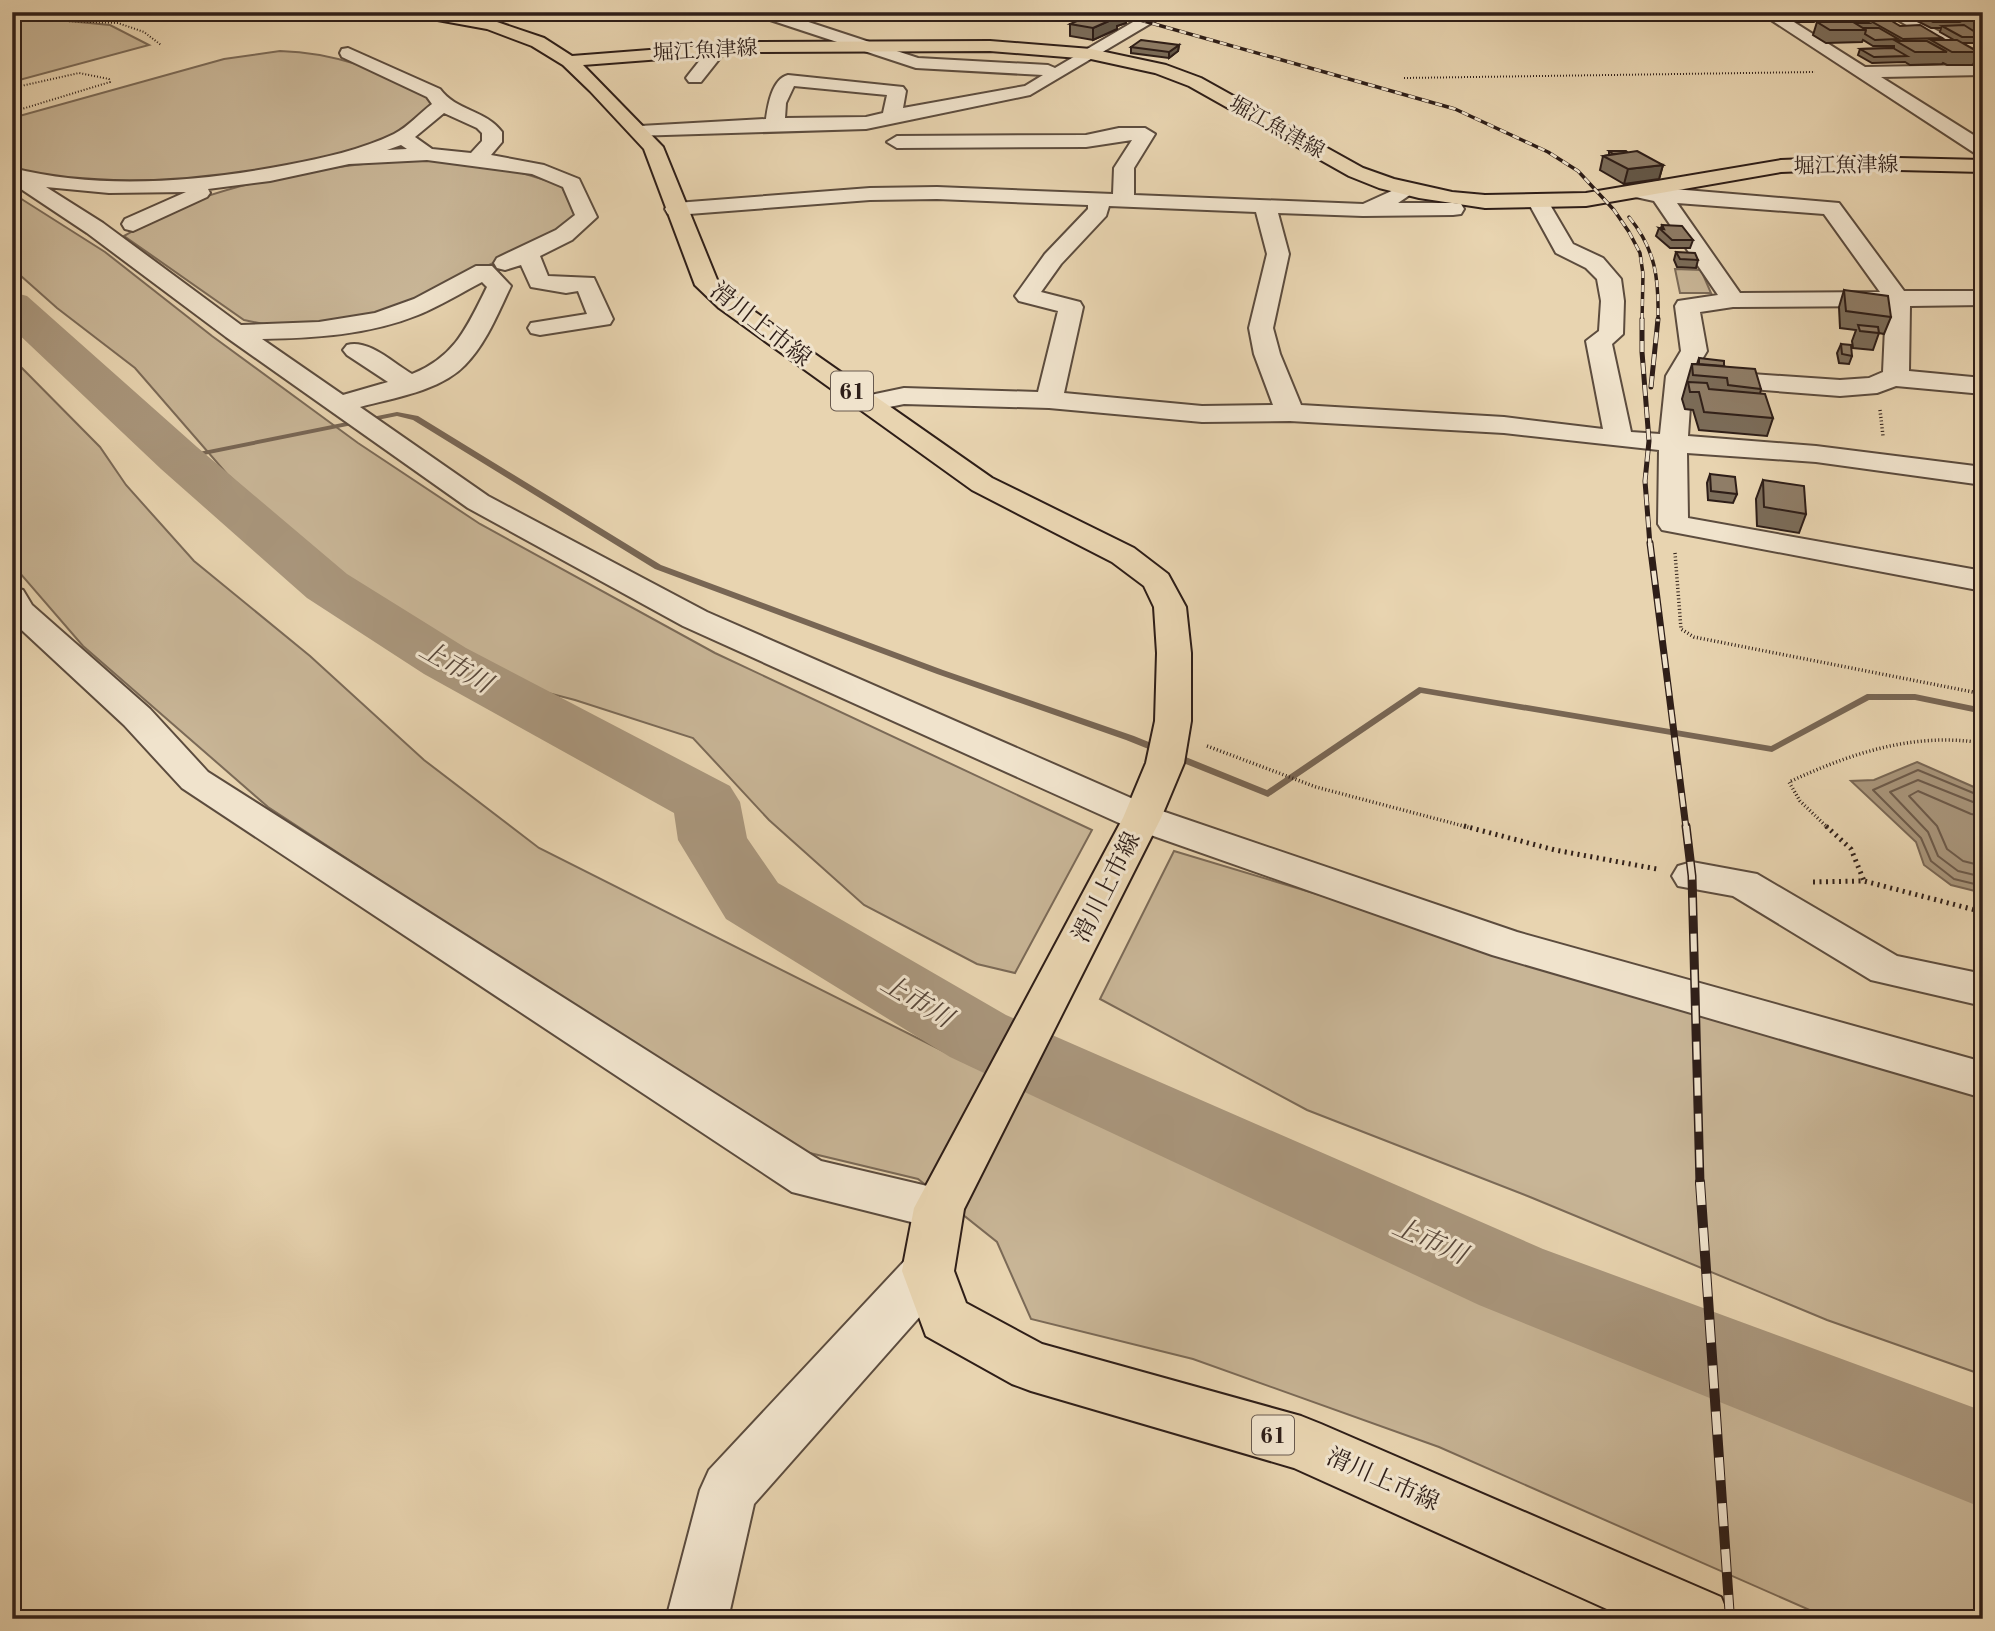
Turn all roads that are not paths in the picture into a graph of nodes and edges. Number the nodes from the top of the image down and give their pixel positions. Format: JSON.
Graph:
{"nodes":[{"id":1,"x":421,"y":12,"type":"edge"},
{"id":2,"x":761,"y":12,"type":"edge"},
{"id":3,"x":1162,"y":12,"type":"edge"},
{"id":4,"x":1767,"y":12,"type":"edge"},
{"id":5,"x":1983,"y":15,"type":"edge"},
{"id":6,"x":861,"y":46,"type":"junction"},
{"id":7,"x":718,"y":49,"type":"junction"},
{"id":8,"x":1922,"y":50,"type":"edge"},
{"id":9,"x":1961,"y":50,"type":"junction"},
{"id":10,"x":1983,"y":50,"type":"edge"},
{"id":11,"x":348,"y":52,"type":"dead end"},
{"id":12,"x":1830,"y":52,"type":"junction"},
{"id":13,"x":1856,"y":52,"type":"dead end"},
{"id":14,"x":1091,"y":54,"type":"junction"},
{"id":15,"x":569,"y":61,"type":"junction"},
{"id":16,"x":1983,"y":62,"type":"edge"},
{"id":17,"x":1060,"y":71,"type":"junction"},
{"id":18,"x":1983,"y":71,"type":"edge"},
{"id":19,"x":1861,"y":72,"type":"junction"},
{"id":20,"x":695,"y":78,"type":"dead end"},
{"id":21,"x":443,"y":105,"type":"junction"},
{"id":22,"x":736,"y":106,"type":"dead end"},
{"id":23,"x":892,"y":116,"type":"junction"},
{"id":24,"x":866,"y":123,"type":"junction"},
{"id":25,"x":775,"y":125,"type":"junction"},
{"id":26,"x":725,"y":128,"type":"junction"},
{"id":27,"x":640,"y":132,"type":"junction"},
{"id":28,"x":403,"y":137,"type":"junction"},
{"id":29,"x":897,"y":142,"type":"junction"},
{"id":30,"x":1983,"y":150,"type":"edge"},
{"id":31,"x":426,"y":154,"type":"junction"},
{"id":32,"x":349,"y":158,"type":"junction"},
{"id":33,"x":478,"y":158,"type":"junction"},
{"id":34,"x":1983,"y":166,"type":"edge"},
{"id":35,"x":14,"y":174,"type":"edge"},
{"id":36,"x":901,"y":177,"type":"junction"},
{"id":37,"x":217,"y":184,"type":"junction"},
{"id":38,"x":1407,"y":190,"type":"junction"},
{"id":39,"x":1638,"y":192,"type":"junction"},
{"id":40,"x":1661,"y":196,"type":"junction"},
{"id":41,"x":1111,"y":198,"type":"junction"},
{"id":42,"x":1539,"y":202,"type":"junction"},
{"id":43,"x":1265,"y":206,"type":"junction"},
{"id":44,"x":676,"y":209,"type":"junction"},
{"id":45,"x":1453,"y":209,"type":"dead end"},
{"id":46,"x":1363,"y":210,"type":"junction"},
{"id":47,"x":132,"y":224,"type":"dead end"},
{"id":48,"x":528,"y":254,"type":"junction"},
{"id":49,"x":484,"y":271,"type":"junction"},
{"id":50,"x":1983,"y":298,"type":"edge"},
{"id":51,"x":1733,"y":300,"type":"junction"},
{"id":52,"x":1898,"y":300,"type":"junction"},
{"id":53,"x":371,"y":321,"type":"junction"},
{"id":54,"x":540,"y":328,"type":"dead end"},
{"id":55,"x":234,"y":332,"type":"junction"},
{"id":56,"x":306,"y":332,"type":"junction"},
{"id":57,"x":356,"y":350,"type":"junction"},
{"id":58,"x":1678,"y":376,"type":"junction"},
{"id":59,"x":1886,"y":381,"type":"junction"},
{"id":60,"x":409,"y":384,"type":"junction"},
{"id":61,"x":1983,"y":386,"type":"edge"},
{"id":62,"x":1049,"y":400,"type":"junction"},
{"id":63,"x":870,"y":403,"type":"junction"},
{"id":64,"x":338,"y":404,"type":"junction"},
{"id":65,"x":1290,"y":413,"type":"junction"},
{"id":66,"x":1619,"y":439,"type":"junction"},
{"id":67,"x":1673,"y":443,"type":"junction"},
{"id":68,"x":1983,"y":476,"type":"edge"},
{"id":69,"x":1983,"y":581,"type":"edge"},
{"id":70,"x":14,"y":606,"type":"edge"},
{"id":71,"x":1142,"y":817,"type":"junction"},
{"id":72,"x":1692,"y":876,"type":"road end"},
{"id":73,"x":1983,"y":990,"type":"edge"},
{"id":74,"x":1983,"y":1080,"type":"edge"},
{"id":75,"x":939,"y":1208,"type":"junction"},
{"id":76,"x":928,"y":1271,"type":"junction"},
{"id":77,"x":696,"y":1619,"type":"edge"},
{"id":78,"x":1699,"y":1619,"type":"edge"}],
"edges":[{"from":1,"to":15,"type":"main road","name":"滑川上市線","number":"61"},
{"from":2,"to":6,"type":"street"},
{"from":3,"to":14,"type":"street"},
{"from":4,"to":12,"type":"street"},
{"from":5,"to":9,"type":"street"},
{"from":6,"to":7,"type":"main road","name":"堀江魚津線"},
{"from":6,"to":14,"type":"main road","name":"堀江魚津線"},
{"from":6,"to":17,"type":"street"},
{"from":7,"to":15,"type":"main road","name":"堀江魚津線"},
{"from":7,"to":20,"type":"street"},
{"from":8,"to":9,"type":"street"},
{"from":9,"to":10,"type":"street"},
{"from":9,"to":16,"type":"street"},
{"from":11,"to":21,"type":"street"},
{"from":12,"to":13,"type":"street"},
{"from":12,"to":19,"type":"street"},
{"from":14,"to":17,"type":"street"},
{"from":14,"to":38,"type":"main road","name":"堀江魚津線"},
{"from":15,"to":27,"type":"main road","name":"滑川上市線","number":"61"},
{"from":17,"to":23,"type":"street"},
{"from":18,"to":19,"type":"street"},
{"from":19,"to":30,"type":"street"},
{"from":21,"to":28,"type":"street"},
{"from":21,"to":33,"type":"street"},
{"from":22,"to":26,"type":"street"},
{"from":23,"to":24,"type":"street"},
{"from":23,"to":25,"type":"street"},
{"from":24,"to":25,"type":"street"},
{"from":24,"to":29,"type":"street"},
{"from":25,"to":26,"type":"street"},
{"from":26,"to":27,"type":"street"},
{"from":27,"to":44,"type":"main road","name":"滑川上市線","number":"61"},
{"from":28,"to":31,"type":"street"},
{"from":28,"to":32,"type":"street"},
{"from":29,"to":36,"type":"street"},
{"from":29,"to":41,"type":"street"},
{"from":31,"to":32,"type":"street"},
{"from":31,"to":33,"type":"street"},
{"from":32,"to":37,"type":"street"},
{"from":33,"to":48,"type":"street"},
{"from":34,"to":39,"type":"main road","name":"堀江魚津線"},
{"from":35,"to":37,"type":"street"},
{"from":35,"to":55,"type":"street"},
{"from":36,"to":41,"type":"street"},
{"from":36,"to":44,"type":"street"},
{"from":37,"to":47,"type":"street"},
{"from":38,"to":42,"type":"main road","name":"堀江魚津線"},
{"from":38,"to":46,"type":"street"},
{"from":39,"to":40,"type":"street"},
{"from":39,"to":42,"type":"main road","name":"堀江魚津線"},
{"from":40,"to":51,"type":"street"},
{"from":40,"to":52,"type":"street"},
{"from":41,"to":43,"type":"street"},
{"from":41,"to":62,"type":"street"},
{"from":42,"to":66,"type":"street"},
{"from":43,"to":46,"type":"street"},
{"from":43,"to":65,"type":"street"},
{"from":44,"to":63,"type":"main road","name":"滑川上市線","number":"61"},
{"from":45,"to":46,"type":"street"},
{"from":48,"to":49,"type":"street"},
{"from":48,"to":54,"type":"street"},
{"from":49,"to":53,"type":"street"},
{"from":49,"to":60,"type":"street"},
{"from":50,"to":52,"type":"street"},
{"from":51,"to":52,"type":"street"},
{"from":51,"to":58,"type":"street"},
{"from":52,"to":59,"type":"street"},
{"from":53,"to":56,"type":"street"},
{"from":53,"to":57,"type":"street"},
{"from":55,"to":56,"type":"street"},
{"from":55,"to":64,"type":"street"},
{"from":56,"to":57,"type":"street"},
{"from":57,"to":60,"type":"street"},
{"from":58,"to":59,"type":"street"},
{"from":58,"to":67,"type":"street"},
{"from":59,"to":61,"type":"street"},
{"from":60,"to":64,"type":"street"},
{"from":62,"to":63,"type":"street"},
{"from":62,"to":65,"type":"street"},
{"from":63,"to":71,"type":"main road","name":"滑川上市線","number":"61"},
{"from":64,"to":71,"type":"street"},
{"from":65,"to":66,"type":"street"},
{"from":66,"to":67,"type":"street"},
{"from":67,"to":68,"type":"street"},
{"from":67,"to":69,"type":"street"},
{"from":70,"to":75,"type":"street"},
{"from":71,"to":74,"type":"street"},
{"from":71,"to":75,"type":"main road","name":"滑川上市線","number":"61"},
{"from":72,"to":73,"type":"street"},
{"from":75,"to":76,"type":"main road","name":"滑川上市線","number":"61"},
{"from":76,"to":77,"type":"street"},
{"from":76,"to":78,"type":"main road","name":"滑川上市線","number":"61"}]}
